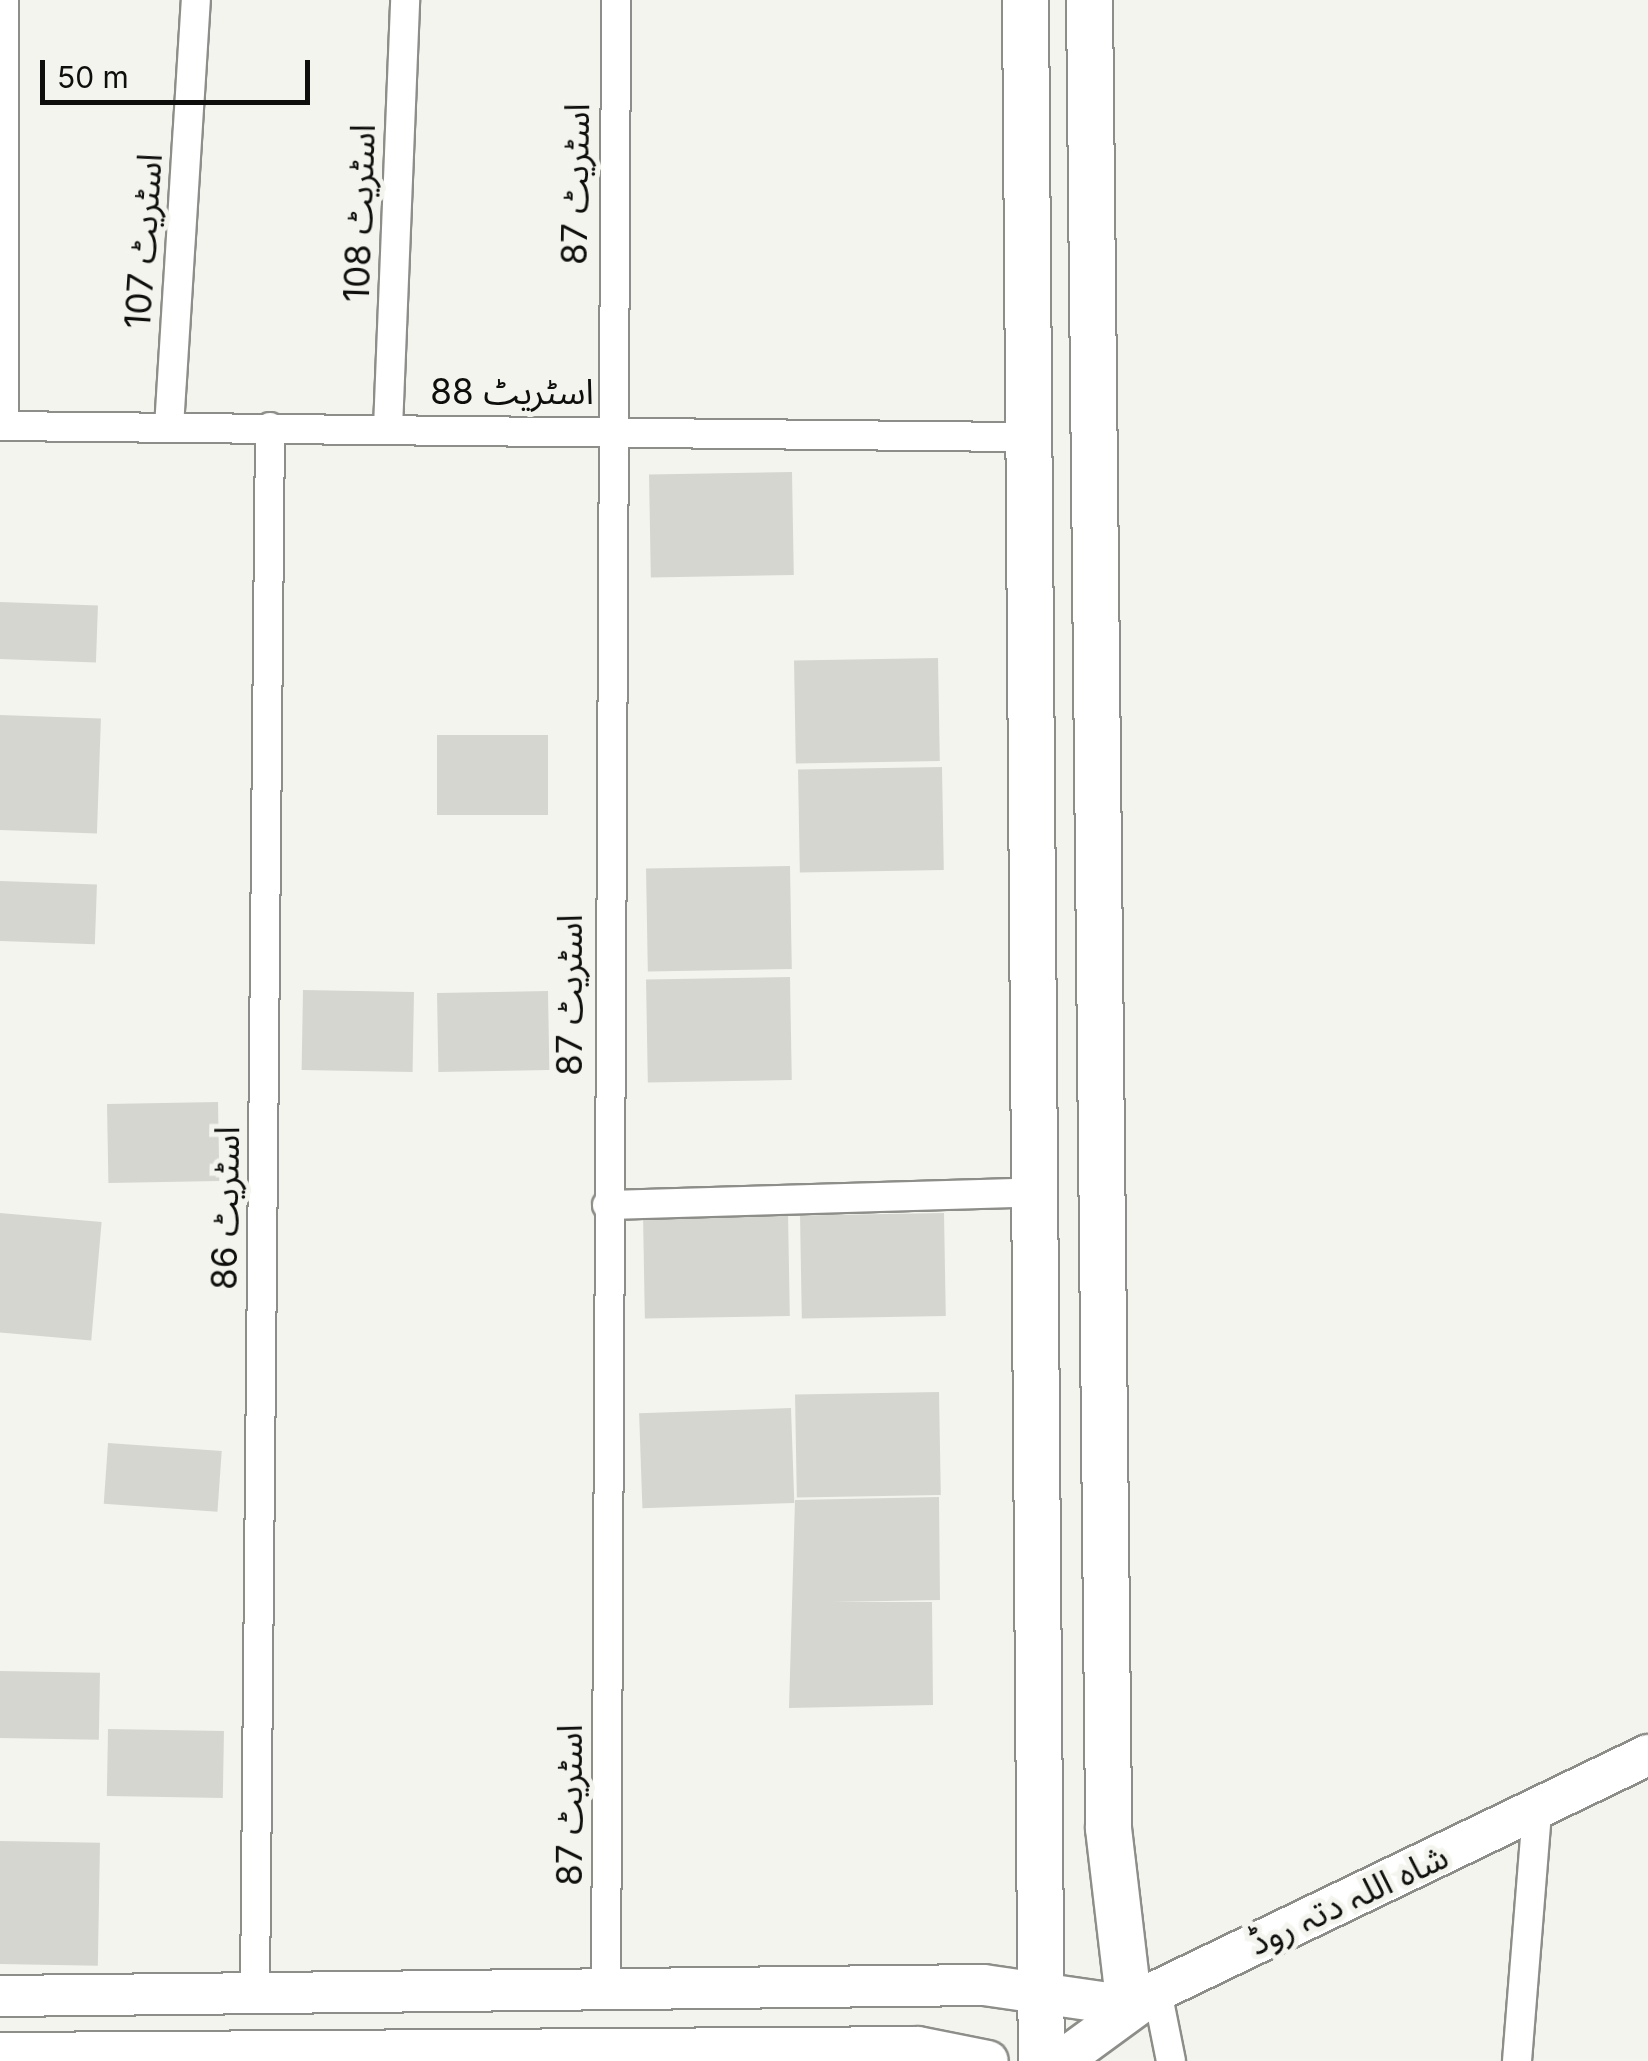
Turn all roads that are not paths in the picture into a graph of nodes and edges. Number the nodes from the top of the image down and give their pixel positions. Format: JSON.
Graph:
{"nodes":[{"id":1,"x":4,"y":0,"type":"edge"},
{"id":2,"x":196,"y":0,"type":"edge"},
{"id":3,"x":405,"y":0,"type":"edge"},
{"id":4,"x":616,"y":0,"type":"edge"},
{"id":5,"x":1026,"y":0,"type":"edge"},
{"id":6,"x":1088,"y":0,"type":"edge"},
{"id":7,"x":2,"y":426,"type":"edge"},
{"id":8,"x":168,"y":427,"type":"junction"},
{"id":9,"x":270,"y":427,"type":"junction"},
{"id":10,"x":388,"y":428,"type":"junction"},
{"id":11,"x":608,"y":429,"type":"junction"},
{"id":12,"x":1024,"y":437,"type":"junction"},
{"id":13,"x":1034,"y":1192,"type":"junction"},
{"id":14,"x":606,"y":1205,"type":"junction"},
{"id":15,"x":1648,"y":1755,"type":"edge"},
{"id":16,"x":1537,"y":1812,"type":"junction"},
{"id":17,"x":255,"y":1990,"type":"junction"},
{"id":18,"x":606,"y":1990,"type":"junction"},
{"id":19,"x":1042,"y":1991,"type":"junction"},
{"id":20,"x":0,"y":1996,"type":"edge"},
{"id":21,"x":1143,"y":1998,"type":"junction"},
{"id":22,"x":0,"y":2053,"type":"edge"},
{"id":23,"x":988,"y":2061,"type":"edge"},
{"id":24,"x":1041,"y":2061,"type":"edge"},
{"id":25,"x":1060,"y":2061,"type":"edge"},
{"id":26,"x":1171,"y":2061,"type":"edge"},
{"id":27,"x":1517,"y":2061,"type":"edge"}],
"edges":[{"from":1,"to":7,"type":"street"},
{"from":2,"to":8,"type":"street","name":"اسٹریٹ 107"},
{"from":3,"to":10,"type":"street","name":"اسٹریٹ 108"},
{"from":4,"to":11,"type":"street","name":"اسٹریٹ 87"},
{"from":5,"to":12,"type":"main road"},
{"from":6,"to":21,"type":"main road"},
{"from":7,"to":8,"type":"street","name":"اسٹریٹ 88"},
{"from":8,"to":9,"type":"street","name":"اسٹریٹ 88"},
{"from":9,"to":10,"type":"street","name":"اسٹریٹ 88"},
{"from":9,"to":17,"type":"street","name":"اسٹریٹ 86"},
{"from":10,"to":11,"type":"street","name":"اسٹریٹ 88"},
{"from":11,"to":12,"type":"street","name":"اسٹریٹ 88"},
{"from":11,"to":14,"type":"street","name":"اسٹریٹ 87"},
{"from":12,"to":13,"type":"main road"},
{"from":13,"to":14,"type":"street"},
{"from":13,"to":19,"type":"main road"},
{"from":14,"to":18,"type":"street","name":"اسٹریٹ 87"},
{"from":15,"to":16,"type":"street","name":"شاہ اللہ دتہ روڈ"},
{"from":16,"to":21,"type":"street","name":"شاہ اللہ دتہ روڈ"},
{"from":16,"to":27,"type":"street"},
{"from":17,"to":18,"type":"street"},
{"from":17,"to":20,"type":"street"},
{"from":18,"to":19,"type":"street"},
{"from":19,"to":21,"type":"street"},
{"from":19,"to":24,"type":"main road"},
{"from":21,"to":25,"type":"street","name":"شاہ اللہ دتہ روڈ"},
{"from":21,"to":26,"type":"street"},
{"from":22,"to":23,"type":"street"}]}
